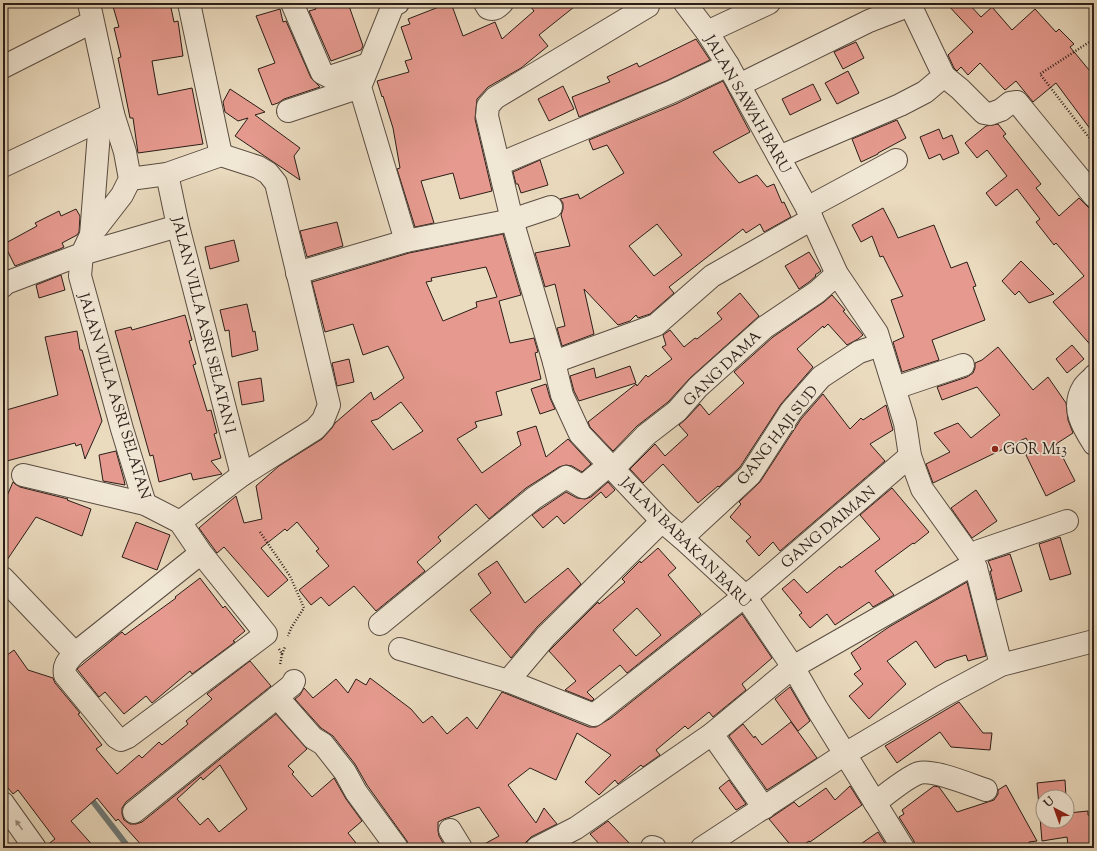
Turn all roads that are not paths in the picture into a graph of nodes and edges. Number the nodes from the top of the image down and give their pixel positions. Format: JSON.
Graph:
{"nodes":[{"id":1,"x":189,"y":3,"type":"edge"},
{"id":2,"x":292,"y":3,"type":"edge"},
{"id":3,"x":485,"y":3,"type":"edge"},
{"id":4,"x":502,"y":3,"type":"edge"},
{"id":5,"x":685,"y":3,"type":"edge"},
{"id":6,"x":769,"y":3,"type":"edge"},
{"id":7,"x":394,"y":4,"type":"edge"},
{"id":8,"x":648,"y":4,"type":"edge"},
{"id":9,"x":90,"y":12,"type":"edge"},
{"id":10,"x":708,"y":32,"type":"junction"},
{"id":11,"x":369,"y":64,"type":"junction"},
{"id":12,"x":728,"y":65,"type":"junction"},
{"id":13,"x":3,"y":67,"type":"edge"},
{"id":14,"x":944,"y":76,"type":"junction"},
{"id":15,"x":739,"y":85,"type":"junction"},
{"id":16,"x":360,"y":87,"type":"junction"},
{"id":17,"x":288,"y":111,"type":"dead end"},
{"id":18,"x":106,"y":117,"type":"junction"},
{"id":19,"x":221,"y":155,"type":"junction"},
{"id":20,"x":779,"y":157,"type":"junction"},
{"id":21,"x":896,"y":160,"type":"dead end"},
{"id":22,"x":499,"y":164,"type":"junction"},
{"id":23,"x":3,"y":166,"type":"edge"},
{"id":24,"x":167,"y":174,"type":"junction"},
{"id":25,"x":130,"y":178,"type":"junction"},
{"id":26,"x":1094,"y":196,"type":"edge"},
{"id":27,"x":551,"y":207,"type":"dead end"},
{"id":28,"x":810,"y":213,"type":"junction"},
{"id":29,"x":512,"y":220,"type":"junction"},
{"id":30,"x":178,"y":226,"type":"junction"},
{"id":31,"x":406,"y":241,"type":"junction"},
{"id":32,"x":87,"y":244,"type":"junction"},
{"id":33,"x":297,"y":273,"type":"junction"},
{"id":34,"x":837,"y":274,"type":"junction"},
{"id":35,"x":4,"y":282,"type":"edge"},
{"id":36,"x":880,"y":345,"type":"junction"},
{"id":37,"x":554,"y":362,"type":"junction"},
{"id":38,"x":963,"y":365,"type":"dead end"},
{"id":39,"x":1094,"y":376,"type":"edge"},
{"id":40,"x":895,"y":388,"type":"junction"},
{"id":41,"x":1094,"y":444,"type":"edge"},
{"id":42,"x":910,"y":456,"type":"junction"},
{"id":43,"x":611,"y":467,"type":"junction"},
{"id":44,"x":24,"y":475,"type":"dead end"},
{"id":45,"x":242,"y":475,"type":"junction"},
{"id":46,"x":211,"y":498,"type":"junction"},
{"id":47,"x":153,"y":508,"type":"junction"},
{"id":48,"x":662,"y":521,"type":"junction"},
{"id":49,"x":1067,"y":521,"type":"dead end"},
{"id":50,"x":180,"y":522,"type":"junction"},
{"id":51,"x":682,"y":538,"type":"junction"},
{"id":52,"x":201,"y":553,"type":"junction"},
{"id":53,"x":973,"y":562,"type":"junction"},
{"id":54,"x":3,"y":578,"type":"edge"},
{"id":55,"x":745,"y":596,"type":"junction"},
{"id":56,"x":380,"y":624,"type":"dead end"},
{"id":57,"x":1094,"y":641,"type":"edge"},
{"id":58,"x":400,"y":648,"type":"dead end"},
{"id":59,"x":74,"y":654,"type":"junction"},
{"id":60,"x":1001,"y":665,"type":"junction"},
{"id":61,"x":793,"y":667,"type":"junction"},
{"id":62,"x":287,"y":674,"type":"road end"},
{"id":63,"x":508,"y":681,"type":"junction"},
{"id":64,"x":277,"y":697,"type":"junction"},
{"id":65,"x":712,"y":734,"type":"junction"},
{"id":66,"x":845,"y":754,"type":"junction"},
{"id":67,"x":986,"y":790,"type":"dead end"},
{"id":68,"x":3,"y":803,"type":"edge"},
{"id":69,"x":875,"y":803,"type":"junction"},
{"id":70,"x":764,"y":808,"type":"junction"},
{"id":71,"x":134,"y":812,"type":"dead end"},
{"id":72,"x":35,"y":848,"type":"edge"},
{"id":73,"x":397,"y":848,"type":"edge"},
{"id":74,"x":537,"y":848,"type":"edge"},
{"id":75,"x":702,"y":848,"type":"edge"},
{"id":76,"x":903,"y":848,"type":"edge"}],
"edges":[{"from":1,"to":19,"type":"street"},
{"from":2,"to":11,"type":"street"},
{"from":3,"to":4,"type":"street"},
{"from":5,"to":10,"type":"street","name":"JALAN SAWAH BARU"},
{"from":6,"to":10,"type":"street"},
{"from":7,"to":11,"type":"street"},
{"from":8,"to":22,"type":"street","name":"JALAN BABAKAN BARU"},
{"from":9,"to":13,"type":"street"},
{"from":9,"to":18,"type":"street"},
{"from":10,"to":12,"type":"street","name":"JALAN SAWAH BARU"},
{"from":11,"to":16,"type":"street"},
{"from":12,"to":15,"type":"street","name":"JALAN SAWAH BARU"},
{"from":12,"to":22,"type":"street"},
{"from":14,"to":15,"type":"street"},
{"from":14,"to":20,"type":"street"},
{"from":14,"to":26,"type":"street"},
{"from":15,"to":20,"type":"street","name":"JALAN SAWAH BARU"},
{"from":16,"to":17,"type":"street"},
{"from":16,"to":31,"type":"street"},
{"from":18,"to":23,"type":"street"},
{"from":18,"to":25,"type":"street"},
{"from":18,"to":32,"type":"street","name":"JALAN VILLA ASRI SELATAN"},
{"from":19,"to":24,"type":"street"},
{"from":19,"to":33,"type":"street"},
{"from":20,"to":28,"type":"street","name":"JALAN SAWAH BARU"},
{"from":21,"to":28,"type":"street"},
{"from":22,"to":29,"type":"street","name":"JALAN BABAKAN BARU"},
{"from":24,"to":25,"type":"street"},
{"from":24,"to":30,"type":"street","name":"JALAN VILLA ASRI SELATAN I"},
{"from":25,"to":32,"type":"street"},
{"from":27,"to":29,"type":"street"},
{"from":28,"to":34,"type":"street","name":"JALAN SAWAH BARU"},
{"from":28,"to":37,"type":"street"},
{"from":29,"to":31,"type":"street"},
{"from":29,"to":37,"type":"street","name":"JALAN BABAKAN BARU"},
{"from":30,"to":32,"type":"street"},
{"from":30,"to":45,"type":"street","name":"JALAN VILLA ASRI SELATAN I"},
{"from":31,"to":33,"type":"street"},
{"from":32,"to":35,"type":"street"},
{"from":32,"to":47,"type":"street","name":"JALAN VILLA ASRI SELATAN"},
{"from":33,"to":45,"type":"street"},
{"from":34,"to":36,"type":"street","name":"JALAN SAWAH BARU"},
{"from":34,"to":43,"type":"street","name":"GANG DAMA"},
{"from":36,"to":40,"type":"street","name":"JALAN SAWAH BARU"},
{"from":36,"to":51,"type":"street","name":"GANG HAJI SUD"},
{"from":37,"to":43,"type":"street","name":"JALAN BABAKAN BARU"},
{"from":38,"to":40,"type":"street"},
{"from":39,"to":41,"type":"street"},
{"from":40,"to":42,"type":"street","name":"JALAN SAWAH BARU"},
{"from":42,"to":53,"type":"street","name":"JALAN SAWAH BARU"},
{"from":42,"to":55,"type":"street","name":"GANG DAIMAN"},
{"from":43,"to":48,"type":"street","name":"JALAN BABAKAN BARU"},
{"from":43,"to":56,"type":"street","name":"GANG DAMA"},
{"from":44,"to":47,"type":"street"},
{"from":45,"to":46,"type":"street"},
{"from":46,"to":47,"type":"street"},
{"from":46,"to":50,"type":"street"},
{"from":47,"to":50,"type":"street","name":"JALAN VILLA ASRI SELATAN"},
{"from":48,"to":51,"type":"street","name":"JALAN BABAKAN BARU"},
{"from":48,"to":63,"type":"street"},
{"from":49,"to":53,"type":"street"},
{"from":50,"to":52,"type":"street","name":"JALAN VILLA ASRI SELATAN"},
{"from":51,"to":55,"type":"street","name":"JALAN BABAKAN BARU"},
{"from":52,"to":59,"type":"street"},
{"from":52,"to":59,"type":"street","name":"JALAN VILLA ASRI SELATAN"},
{"from":53,"to":60,"type":"street","name":"JALAN SAWAH BARU"},
{"from":53,"to":61,"type":"street"},
{"from":54,"to":59,"type":"street"},
{"from":55,"to":61,"type":"street","name":"JALAN BABAKAN BARU"},
{"from":55,"to":63,"type":"street","name":"GANG DAIMAN"},
{"from":57,"to":60,"type":"street"},
{"from":58,"to":63,"type":"street"},
{"from":60,"to":66,"type":"street"},
{"from":61,"to":65,"type":"street"},
{"from":61,"to":66,"type":"street","name":"JALAN BABAKAN BARU"},
{"from":62,"to":64,"type":"street"},
{"from":64,"to":71,"type":"street"},
{"from":64,"to":73,"type":"street"},
{"from":65,"to":70,"type":"street"},
{"from":65,"to":74,"type":"street"},
{"from":66,"to":69,"type":"street","name":"JALAN BABAKAN BARU"},
{"from":66,"to":70,"type":"street"},
{"from":67,"to":69,"type":"street"},
{"from":72,"to":68,"type":"street","one_way":true},
{"from":69,"to":76,"type":"street","name":"JALAN BABAKAN BARU"},
{"from":70,"to":75,"type":"street"}]}
